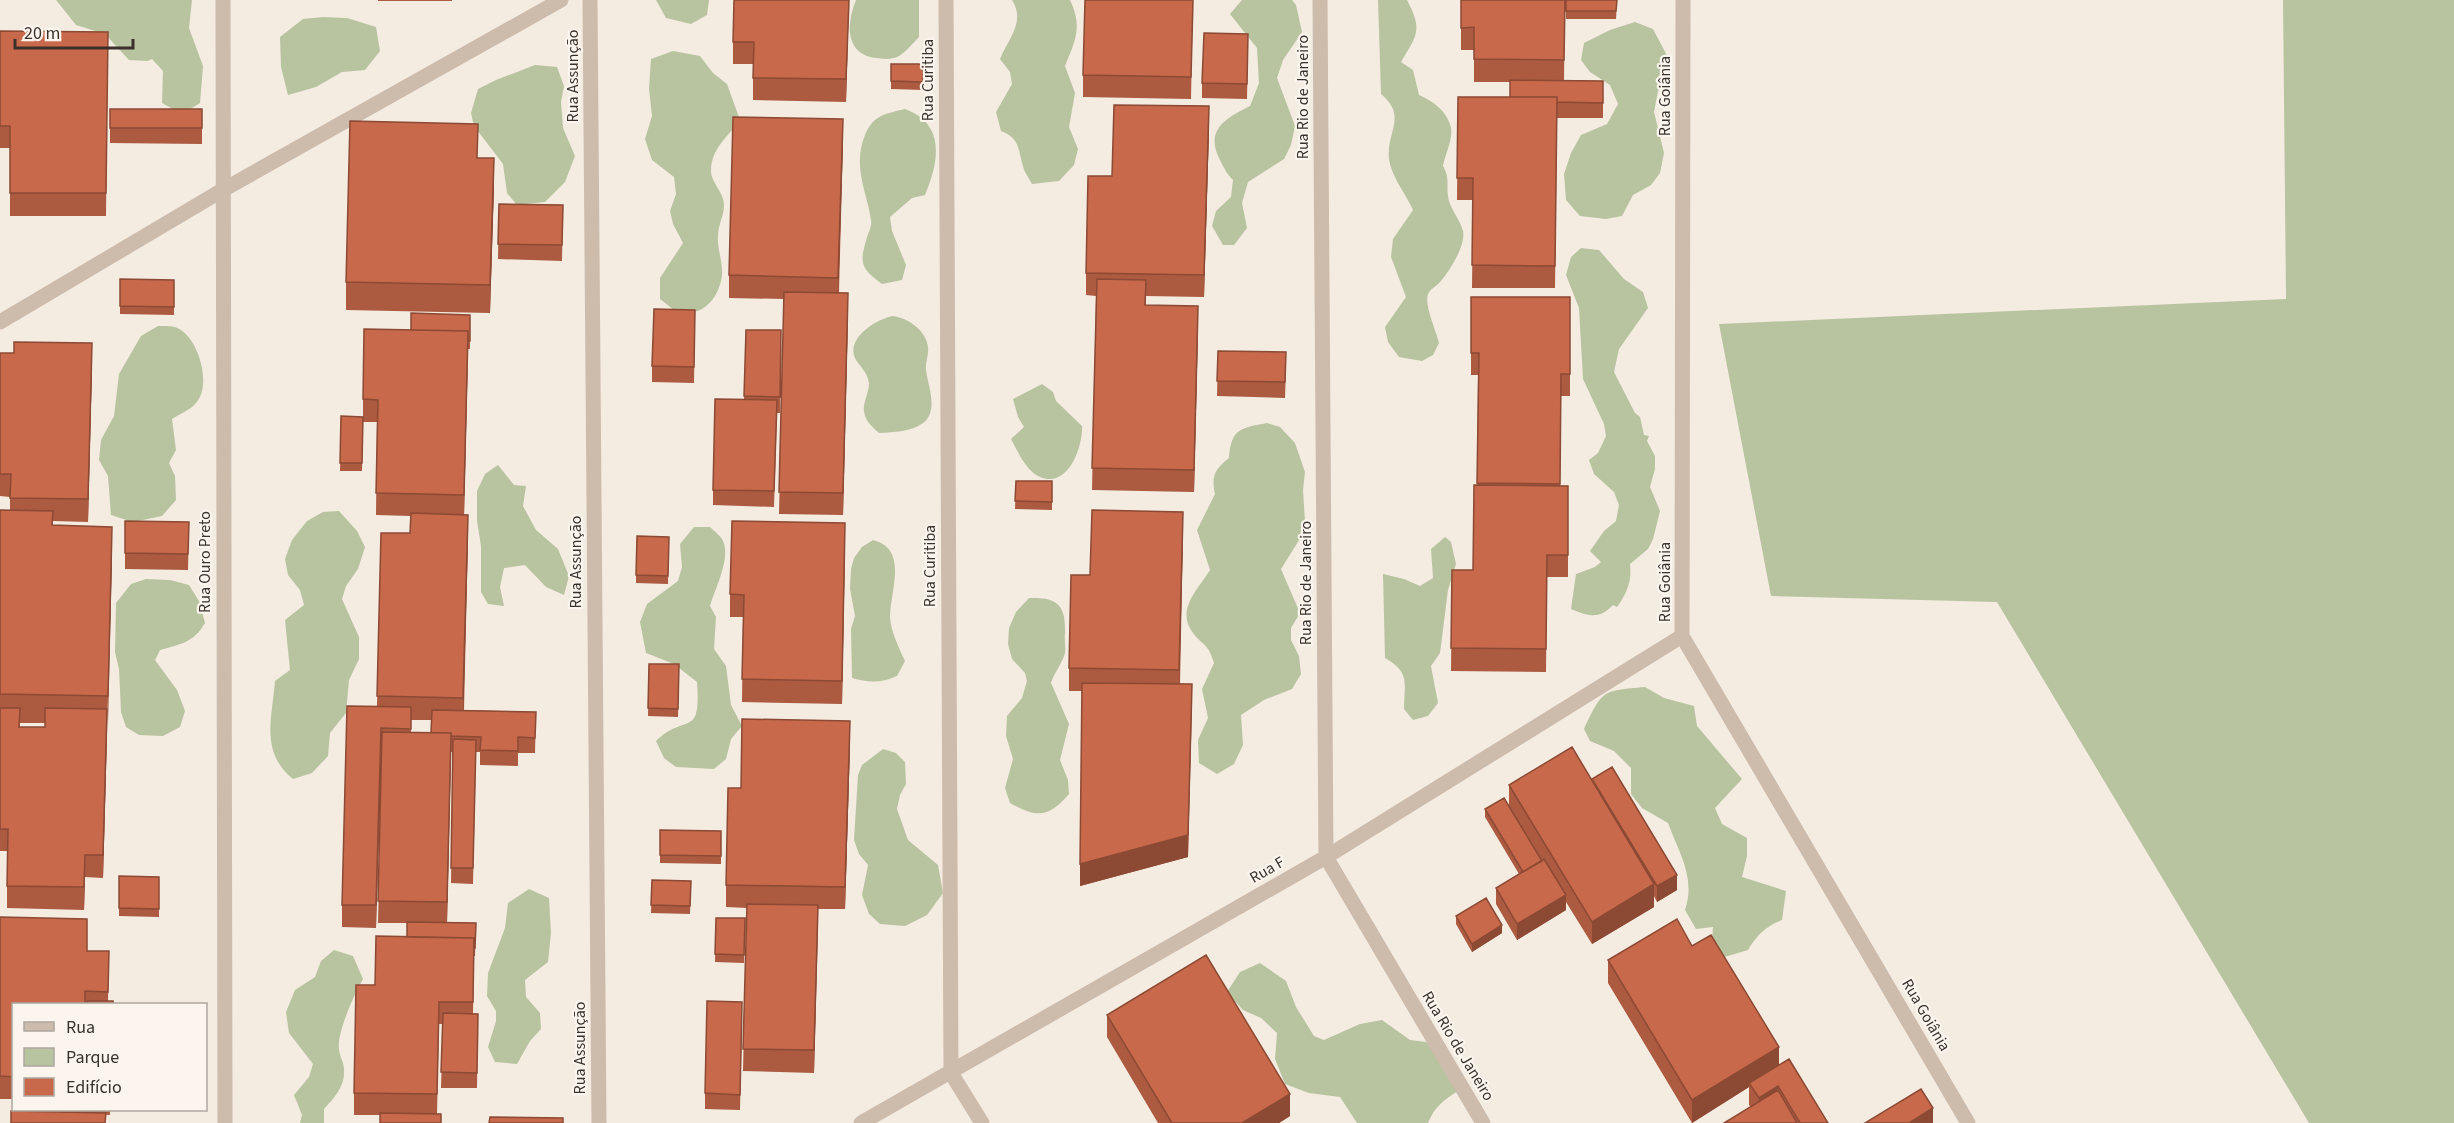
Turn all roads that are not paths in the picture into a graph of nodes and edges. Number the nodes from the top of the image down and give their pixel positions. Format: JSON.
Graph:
{"nodes":[{"id":1,"x":223,"y":0,"type":"edge"},
{"id":2,"x":561,"y":0,"type":"edge"},
{"id":3,"x":590,"y":0,"type":"edge"},
{"id":4,"x":946,"y":0,"type":"edge"},
{"id":5,"x":1320,"y":0,"type":"edge"},
{"id":6,"x":1683,"y":0,"type":"edge"},
{"id":7,"x":221,"y":191,"type":"junction"},
{"id":8,"x":0,"y":322,"type":"edge"},
{"id":9,"x":1682,"y":636,"type":"junction"},
{"id":10,"x":1326,"y":857,"type":"junction"},
{"id":11,"x":951,"y":1073,"type":"junction"},
{"id":12,"x":225,"y":1123,"type":"edge"},
{"id":13,"x":599,"y":1123,"type":"edge"},
{"id":14,"x":861,"y":1123,"type":"edge"},
{"id":15,"x":982,"y":1123,"type":"edge"},
{"id":16,"x":1483,"y":1123,"type":"edge"},
{"id":17,"x":1968,"y":1123,"type":"edge"}],
"edges":[{"from":1,"to":7,"type":"street","name":"Rua Ouro Preto"},
{"from":2,"to":7,"type":"street"},
{"from":3,"to":13,"type":"street","name":"Rua Assunção"},
{"from":4,"to":11,"type":"street","name":"Rua Curitiba"},
{"from":5,"to":10,"type":"street","name":"Rua Rio de Janeiro"},
{"from":6,"to":9,"type":"street","name":"Rua Goiânia"},
{"from":7,"to":8,"type":"street"},
{"from":7,"to":12,"type":"street","name":"Rua Ouro Preto"},
{"from":9,"to":10,"type":"street","name":"Rua F"},
{"from":9,"to":17,"type":"street","name":"Rua Goiânia"},
{"from":10,"to":11,"type":"street","name":"Rua F"},
{"from":10,"to":16,"type":"street","name":"Rua Rio de Janeiro"},
{"from":11,"to":14,"type":"street","name":"Rua F"},
{"from":11,"to":15,"type":"street"}]}
